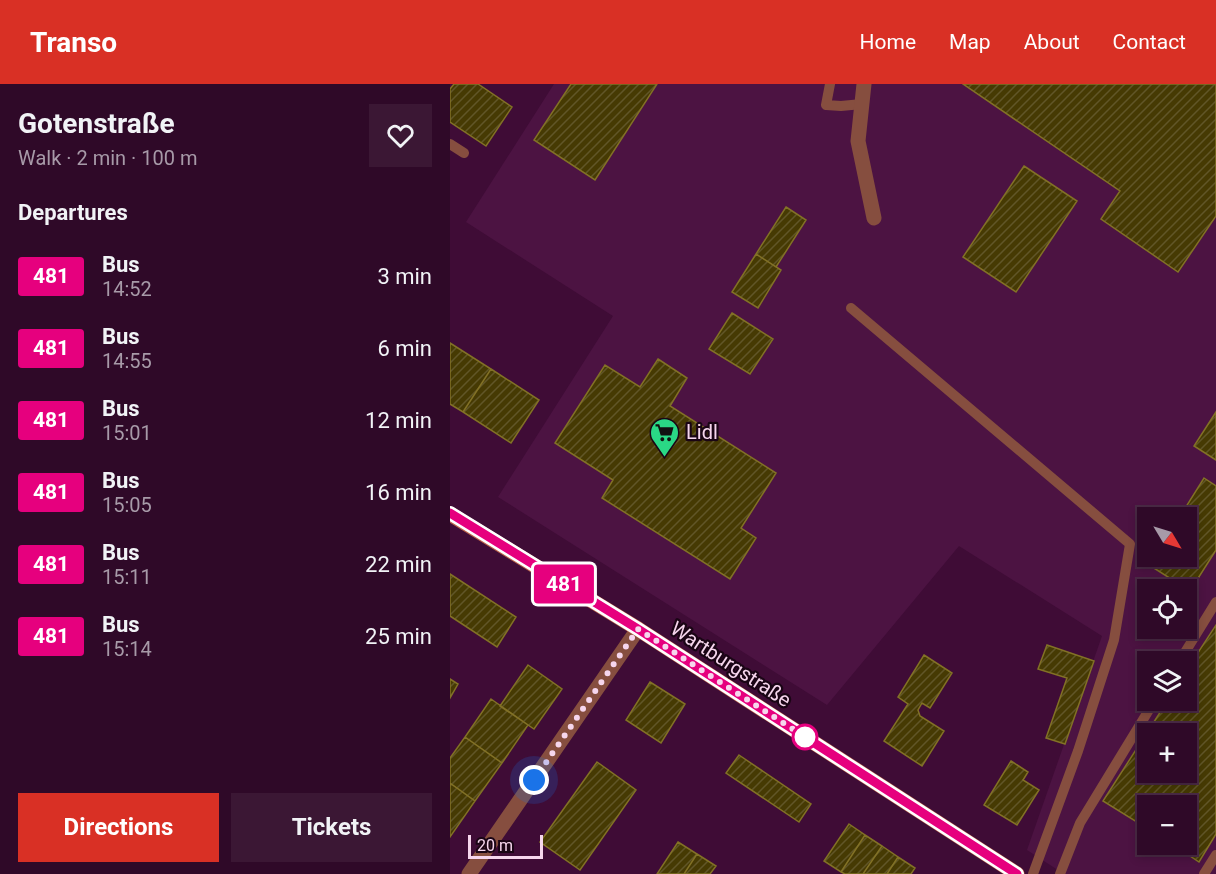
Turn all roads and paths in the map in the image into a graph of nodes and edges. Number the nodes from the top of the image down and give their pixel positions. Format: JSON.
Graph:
{"nodes":[{"id":1,"x":830,"y":84,"type":"edge"},
{"id":2,"x":864,"y":84,"type":"edge"},
{"id":3,"x":862,"y":104,"type":"junction"},
{"id":4,"x":450,"y":144,"type":"edge"},
{"id":5,"x":464,"y":153,"type":"dead end"},
{"id":6,"x":874,"y":218,"type":"dead end"},
{"id":7,"x":851,"y":308,"type":"dead end"},
{"id":8,"x":450,"y":513,"type":"edge"},
{"id":9,"x":1216,"y":602,"type":"edge"},
{"id":10,"x":638,"y":629,"type":"junction"},
{"id":11,"x":1186,"y":651,"type":"edge"},
{"id":12,"x":1148,"y":711,"type":"edge"},
{"id":13,"x":1216,"y":855,"type":"edge"},
{"id":14,"x":469,"y":874,"type":"edge"},
{"id":15,"x":1017,"y":874,"type":"edge"},
{"id":16,"x":1033,"y":874,"type":"edge"},
{"id":17,"x":1060,"y":874,"type":"edge"},
{"id":18,"x":1204,"y":874,"type":"edge"}],
"edges":[{"from":1,"to":3,"type":"lane"},
{"from":2,"to":3,"type":"street"},
{"from":3,"to":6,"type":"street"},
{"from":4,"to":5,"type":"lane"},
{"from":7,"to":16,"type":"lane"},
{"from":8,"to":10,"type":"main road","name":"Wartburgstraße"},
{"from":9,"to":11,"type":"lane"},
{"from":10,"to":14,"type":"street"},
{"from":10,"to":15,"type":"main road","name":"Wartburgstraße"},
{"from":12,"to":17,"type":"lane"},
{"from":13,"to":18,"type":"lane"}]}
